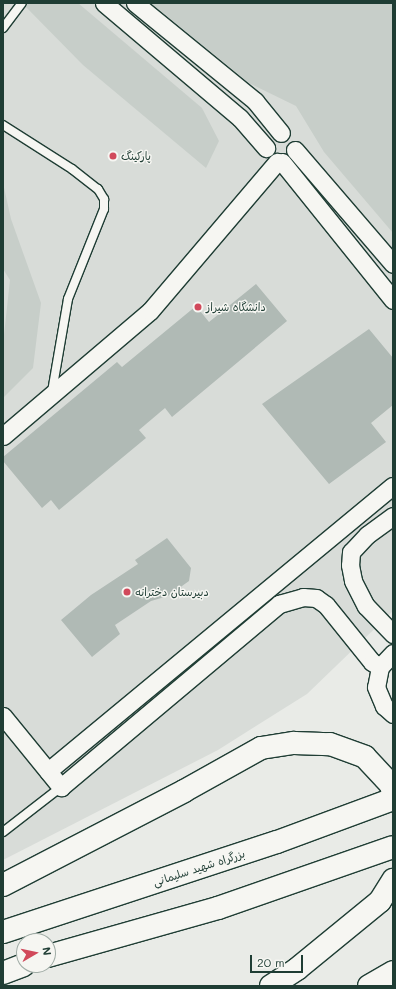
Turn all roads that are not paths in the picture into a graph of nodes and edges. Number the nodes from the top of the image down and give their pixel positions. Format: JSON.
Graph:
{"nodes":[{"id":1,"x":22,"y":3,"type":"edge"},
{"id":2,"x":104,"y":3,"type":"edge"},
{"id":3,"x":135,"y":3,"type":"edge"},
{"id":4,"x":3,"y":28,"type":"edge"},
{"id":5,"x":3,"y":125,"type":"edge"},
{"id":6,"x":281,"y":134,"type":"junction"},
{"id":7,"x":266,"y":148,"type":"junction"},
{"id":8,"x":295,"y":150,"type":"junction"},
{"id":9,"x":280,"y":162,"type":"junction"},
{"id":10,"x":393,"y":264,"type":"edge"},
{"id":11,"x":393,"y":300,"type":"edge"},
{"id":12,"x":52,"y":395,"type":"junction"},
{"id":13,"x":3,"y":436,"type":"edge"},
{"id":14,"x":393,"y":486,"type":"edge"},
{"id":15,"x":393,"y":516,"type":"edge"},
{"id":16,"x":393,"y":634,"type":"edge"},
{"id":17,"x":393,"y":653,"type":"edge"},
{"id":18,"x":380,"y":667,"type":"junction"},
{"id":19,"x":393,"y":714,"type":"edge"},
{"id":20,"x":3,"y":716,"type":"edge"},
{"id":21,"x":48,"y":771,"type":"junction"},
{"id":22,"x":61,"y":787,"type":"junction"},
{"id":23,"x":393,"y":793,"type":"edge"},
{"id":24,"x":393,"y":800,"type":"edge"},
{"id":25,"x":3,"y":832,"type":"edge"},
{"id":26,"x":384,"y":850,"type":"edge"},
{"id":27,"x":393,"y":880,"type":"edge"},
{"id":28,"x":3,"y":884,"type":"edge"},
{"id":29,"x":3,"y":932,"type":"edge"},
{"id":30,"x":56,"y":954,"type":"edge"},
{"id":31,"x":16,"y":968,"type":"edge"},
{"id":32,"x":393,"y":972,"type":"edge"},
{"id":33,"x":3,"y":973,"type":"edge"},
{"id":34,"x":271,"y":986,"type":"edge"},
{"id":35,"x":368,"y":986,"type":"edge"}],
"edges":[{"from":1,"to":4,"type":"lane"},
{"from":2,"to":7,"type":"street"},
{"from":3,"to":6,"type":"street"},
{"from":5,"to":12,"type":"lane"},
{"from":6,"to":7,"type":"street"},
{"from":6,"to":8,"type":"street"},
{"from":7,"to":9,"type":"street"},
{"from":8,"to":9,"type":"street"},
{"from":8,"to":10,"type":"street"},
{"from":9,"to":11,"type":"street"},
{"from":9,"to":12,"type":"street"},
{"from":12,"to":13,"type":"street"},
{"from":14,"to":21,"type":"street"},
{"from":15,"to":16,"type":"street"},
{"from":17,"to":18,"type":"street"},
{"from":18,"to":19,"type":"street"},
{"from":18,"to":22,"type":"street"},
{"from":20,"to":21,"type":"street"},
{"from":21,"to":22,"type":"street"},
{"from":22,"to":25,"type":"lane"},
{"from":23,"to":28,"type":"main road"},
{"from":24,"to":29,"type":"main road","name":"بزرگراه شهید سلیمانی"},
{"from":26,"to":30,"type":"main road"},
{"from":27,"to":34,"type":"main road"},
{"from":31,"to":33,"type":"main road"},
{"from":32,"to":35,"type":"main road"}]}
